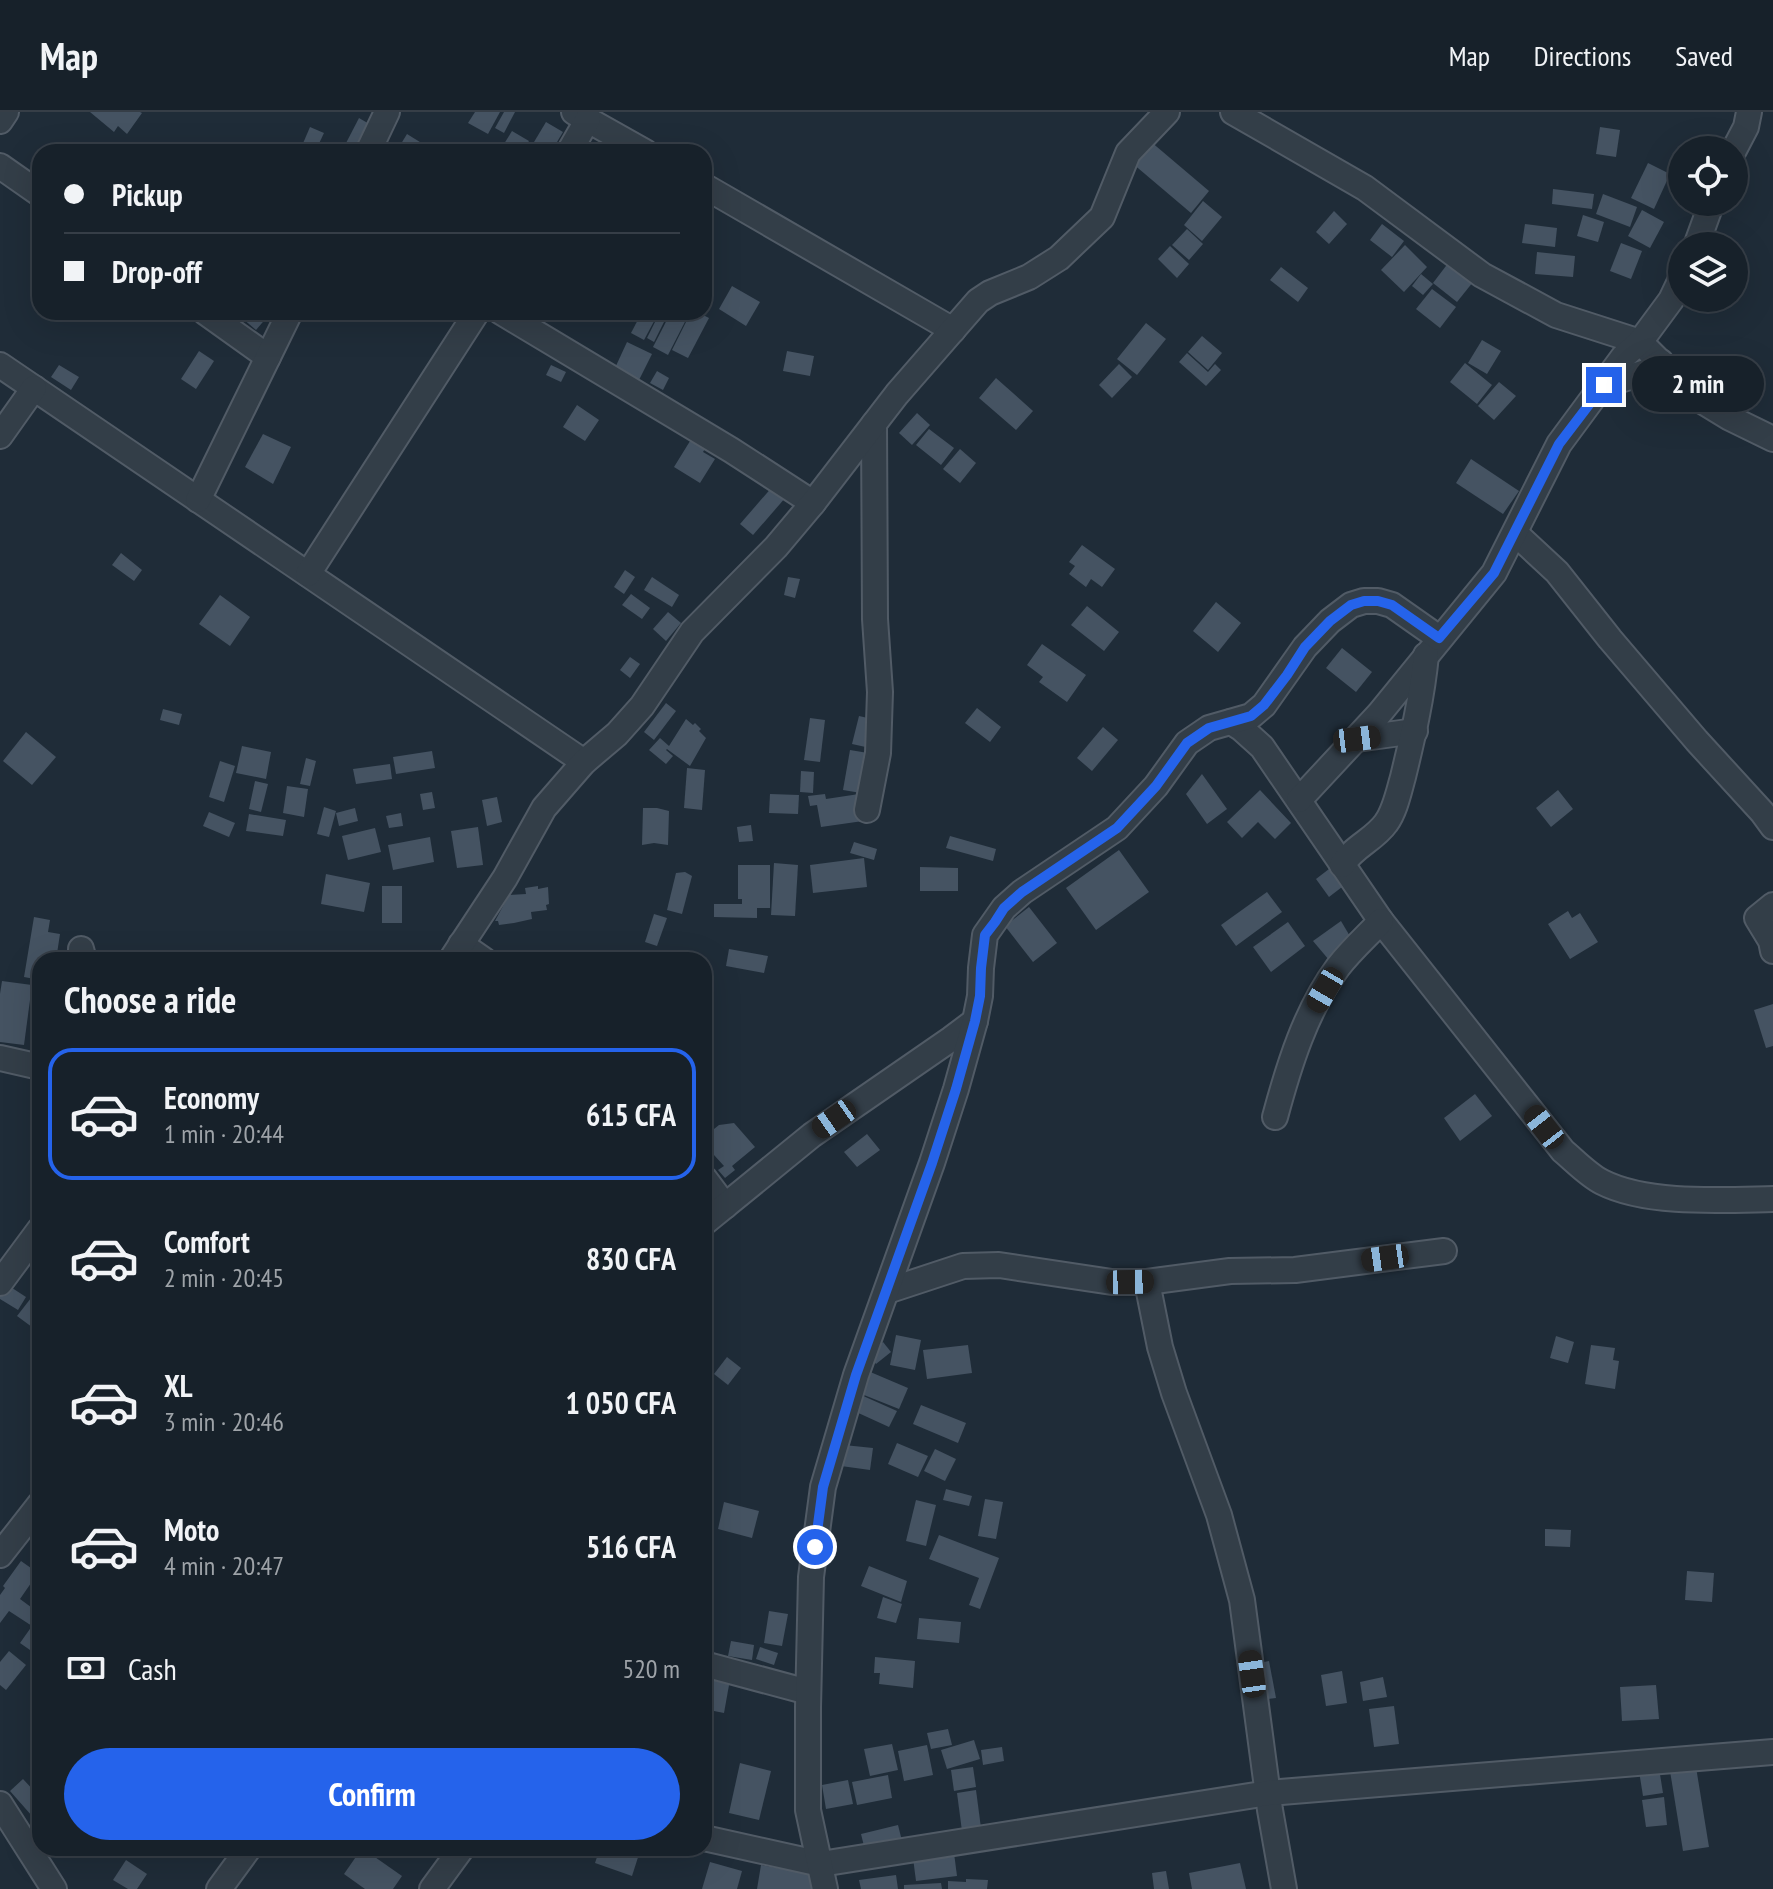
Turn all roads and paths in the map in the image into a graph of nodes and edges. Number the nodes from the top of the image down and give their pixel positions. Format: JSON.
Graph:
{"nodes":[{"id":1,"x":6,"y":112,"type":"edge"},
{"id":2,"x":387,"y":112,"type":"edge"},
{"id":3,"x":1167,"y":112,"type":"edge"},
{"id":4,"x":1233,"y":112,"type":"edge"},
{"id":5,"x":1749,"y":112,"type":"edge"},
{"id":6,"x":581,"y":115,"type":"edge"},
{"id":7,"x":0,"y":121,"type":"edge"},
{"id":8,"x":1741,"y":136,"type":"edge"},
{"id":9,"x":372,"y":144,"type":"edge"},
{"id":10,"x":572,"y":144,"type":"edge"},
{"id":11,"x":631,"y":144,"type":"edge"},
{"id":12,"x":0,"y":166,"type":"edge"},
{"id":13,"x":32,"y":188,"type":"edge"},
{"id":14,"x":712,"y":191,"type":"edge"},
{"id":15,"x":1668,"y":304,"type":"edge"},
{"id":16,"x":216,"y":320,"type":"edge"},
{"id":17,"x":286,"y":320,"type":"edge"},
{"id":18,"x":472,"y":320,"type":"edge"},
{"id":19,"x":514,"y":320,"type":"edge"},
{"id":20,"x":953,"y":330,"type":"junction"},
{"id":21,"x":1640,"y":342,"type":"junction"},
{"id":22,"x":268,"y":357,"type":"junction"},
{"id":23,"x":1661,"y":362,"type":"junction"},
{"id":24,"x":0,"y":365,"type":"edge"},
{"id":25,"x":1604,"y":385,"type":"junction"},
{"id":26,"x":34,"y":388,"type":"junction"},
{"id":27,"x":874,"y":424,"type":"junction"},
{"id":28,"x":0,"y":436,"type":"edge"},
{"id":29,"x":1773,"y":439,"type":"edge"},
{"id":30,"x":198,"y":500,"type":"junction"},
{"id":31,"x":813,"y":503,"type":"junction"},
{"id":32,"x":1515,"y":533,"type":"junction"},
{"id":33,"x":308,"y":574,"type":"junction"},
{"id":34,"x":1433,"y":647,"type":"junction"},
{"id":35,"x":1231,"y":722,"type":"junction"},
{"id":36,"x":1415,"y":731,"type":"junction"},
{"id":37,"x":1357,"y":739,"type":"junction"},
{"id":38,"x":584,"y":762,"type":"junction"},
{"id":39,"x":1299,"y":800,"type":"junction"},
{"id":40,"x":867,"y":810,"type":"dead end"},
{"id":41,"x":1773,"y":827,"type":"edge"},
{"id":42,"x":1342,"y":865,"type":"junction"},
{"id":43,"x":1773,"y":905,"type":"edge"},
{"id":44,"x":1381,"y":921,"type":"junction"},
{"id":45,"x":1773,"y":951,"type":"edge"},
{"id":46,"x":456,"y":952,"type":"edge"},
{"id":47,"x":975,"y":1021,"type":"junction"},
{"id":48,"x":0,"y":1058,"type":"edge"},
{"id":49,"x":32,"y":1065,"type":"edge"},
{"id":50,"x":1275,"y":1117,"type":"dead end"},
{"id":51,"x":712,"y":1189,"type":"edge"},
{"id":52,"x":1773,"y":1199,"type":"edge"},
{"id":53,"x":725,"y":1206,"type":"junction"},
{"id":54,"x":712,"y":1217,"type":"edge"},
{"id":55,"x":32,"y":1240,"type":"edge"},
{"id":56,"x":1444,"y":1251,"type":"dead end"},
{"id":57,"x":1147,"y":1282,"type":"junction"},
{"id":58,"x":0,"y":1283,"type":"edge"},
{"id":59,"x":887,"y":1291,"type":"junction"},
{"id":60,"x":32,"y":1514,"type":"edge"},
{"id":61,"x":0,"y":1555,"type":"edge"},
{"id":62,"x":712,"y":1666,"type":"edge"},
{"id":63,"x":808,"y":1692,"type":"junction"},
{"id":64,"x":1773,"y":1752,"type":"edge"},
{"id":65,"x":1268,"y":1793,"type":"junction"},
{"id":66,"x":0,"y":1804,"type":"edge"},
{"id":67,"x":32,"y":1840,"type":"edge"},
{"id":68,"x":712,"y":1840,"type":"edge"},
{"id":69,"x":40,"y":1856,"type":"edge"},
{"id":70,"x":243,"y":1856,"type":"edge"},
{"id":71,"x":456,"y":1856,"type":"edge"},
{"id":72,"x":821,"y":1864,"type":"junction"},
{"id":73,"x":54,"y":1889,"type":"edge"},
{"id":74,"x":219,"y":1889,"type":"edge"},
{"id":75,"x":432,"y":1889,"type":"edge"},
{"id":76,"x":825,"y":1889,"type":"edge"},
{"id":77,"x":1284,"y":1889,"type":"edge"}],
"edges":[{"from":1,"to":7,"type":"street"},
{"from":2,"to":9,"type":"street"},
{"from":3,"to":20,"type":"street"},
{"from":4,"to":21,"type":"street"},
{"from":5,"to":8,"type":"street"},
{"from":6,"to":10,"type":"street"},
{"from":6,"to":11,"type":"street"},
{"from":12,"to":13,"type":"street"},
{"from":14,"to":20,"type":"street"},
{"from":15,"to":21,"type":"street"},
{"from":16,"to":22,"type":"street"},
{"from":17,"to":22,"type":"street"},
{"from":18,"to":33,"type":"street"},
{"from":19,"to":31,"type":"street"},
{"from":20,"to":27,"type":"street"},
{"from":21,"to":23,"type":"street"},
{"from":21,"to":25,"type":"street"},
{"from":22,"to":30,"type":"street"},
{"from":23,"to":25,"type":"street"},
{"from":23,"to":29,"type":"street"},
{"from":24,"to":26,"type":"street"},
{"from":25,"to":32,"type":"street"},
{"from":26,"to":28,"type":"street"},
{"from":26,"to":30,"type":"street"},
{"from":27,"to":31,"type":"street"},
{"from":27,"to":40,"type":"street"},
{"from":30,"to":33,"type":"street"},
{"from":31,"to":38,"type":"street"},
{"from":32,"to":34,"type":"street"},
{"from":32,"to":41,"type":"street"},
{"from":33,"to":38,"type":"street"},
{"from":34,"to":35,"type":"street"},
{"from":34,"to":36,"type":"street"},
{"from":34,"to":37,"type":"street"},
{"from":35,"to":39,"type":"street"},
{"from":35,"to":47,"type":"street"},
{"from":36,"to":37,"type":"street"},
{"from":36,"to":42,"type":"street"},
{"from":37,"to":39,"type":"street"},
{"from":38,"to":46,"type":"street"},
{"from":39,"to":42,"type":"street"},
{"from":42,"to":44,"type":"street"},
{"from":43,"to":45,"type":"street"},
{"from":44,"to":50,"type":"street"},
{"from":44,"to":52,"type":"street"},
{"from":47,"to":53,"type":"street"},
{"from":47,"to":59,"type":"street"},
{"from":48,"to":49,"type":"street"},
{"from":51,"to":53,"type":"street"},
{"from":53,"to":54,"type":"street"},
{"from":55,"to":58,"type":"street"},
{"from":56,"to":57,"type":"street"},
{"from":57,"to":59,"type":"street"},
{"from":57,"to":65,"type":"street"},
{"from":59,"to":63,"type":"street"},
{"from":60,"to":61,"type":"street"},
{"from":62,"to":63,"type":"street"},
{"from":63,"to":72,"type":"street"},
{"from":64,"to":65,"type":"street"},
{"from":65,"to":72,"type":"street"},
{"from":65,"to":77,"type":"street"},
{"from":66,"to":67,"type":"street"},
{"from":68,"to":72,"type":"street"},
{"from":69,"to":73,"type":"street"},
{"from":70,"to":74,"type":"street"},
{"from":71,"to":75,"type":"street"},
{"from":72,"to":76,"type":"street"}]}
